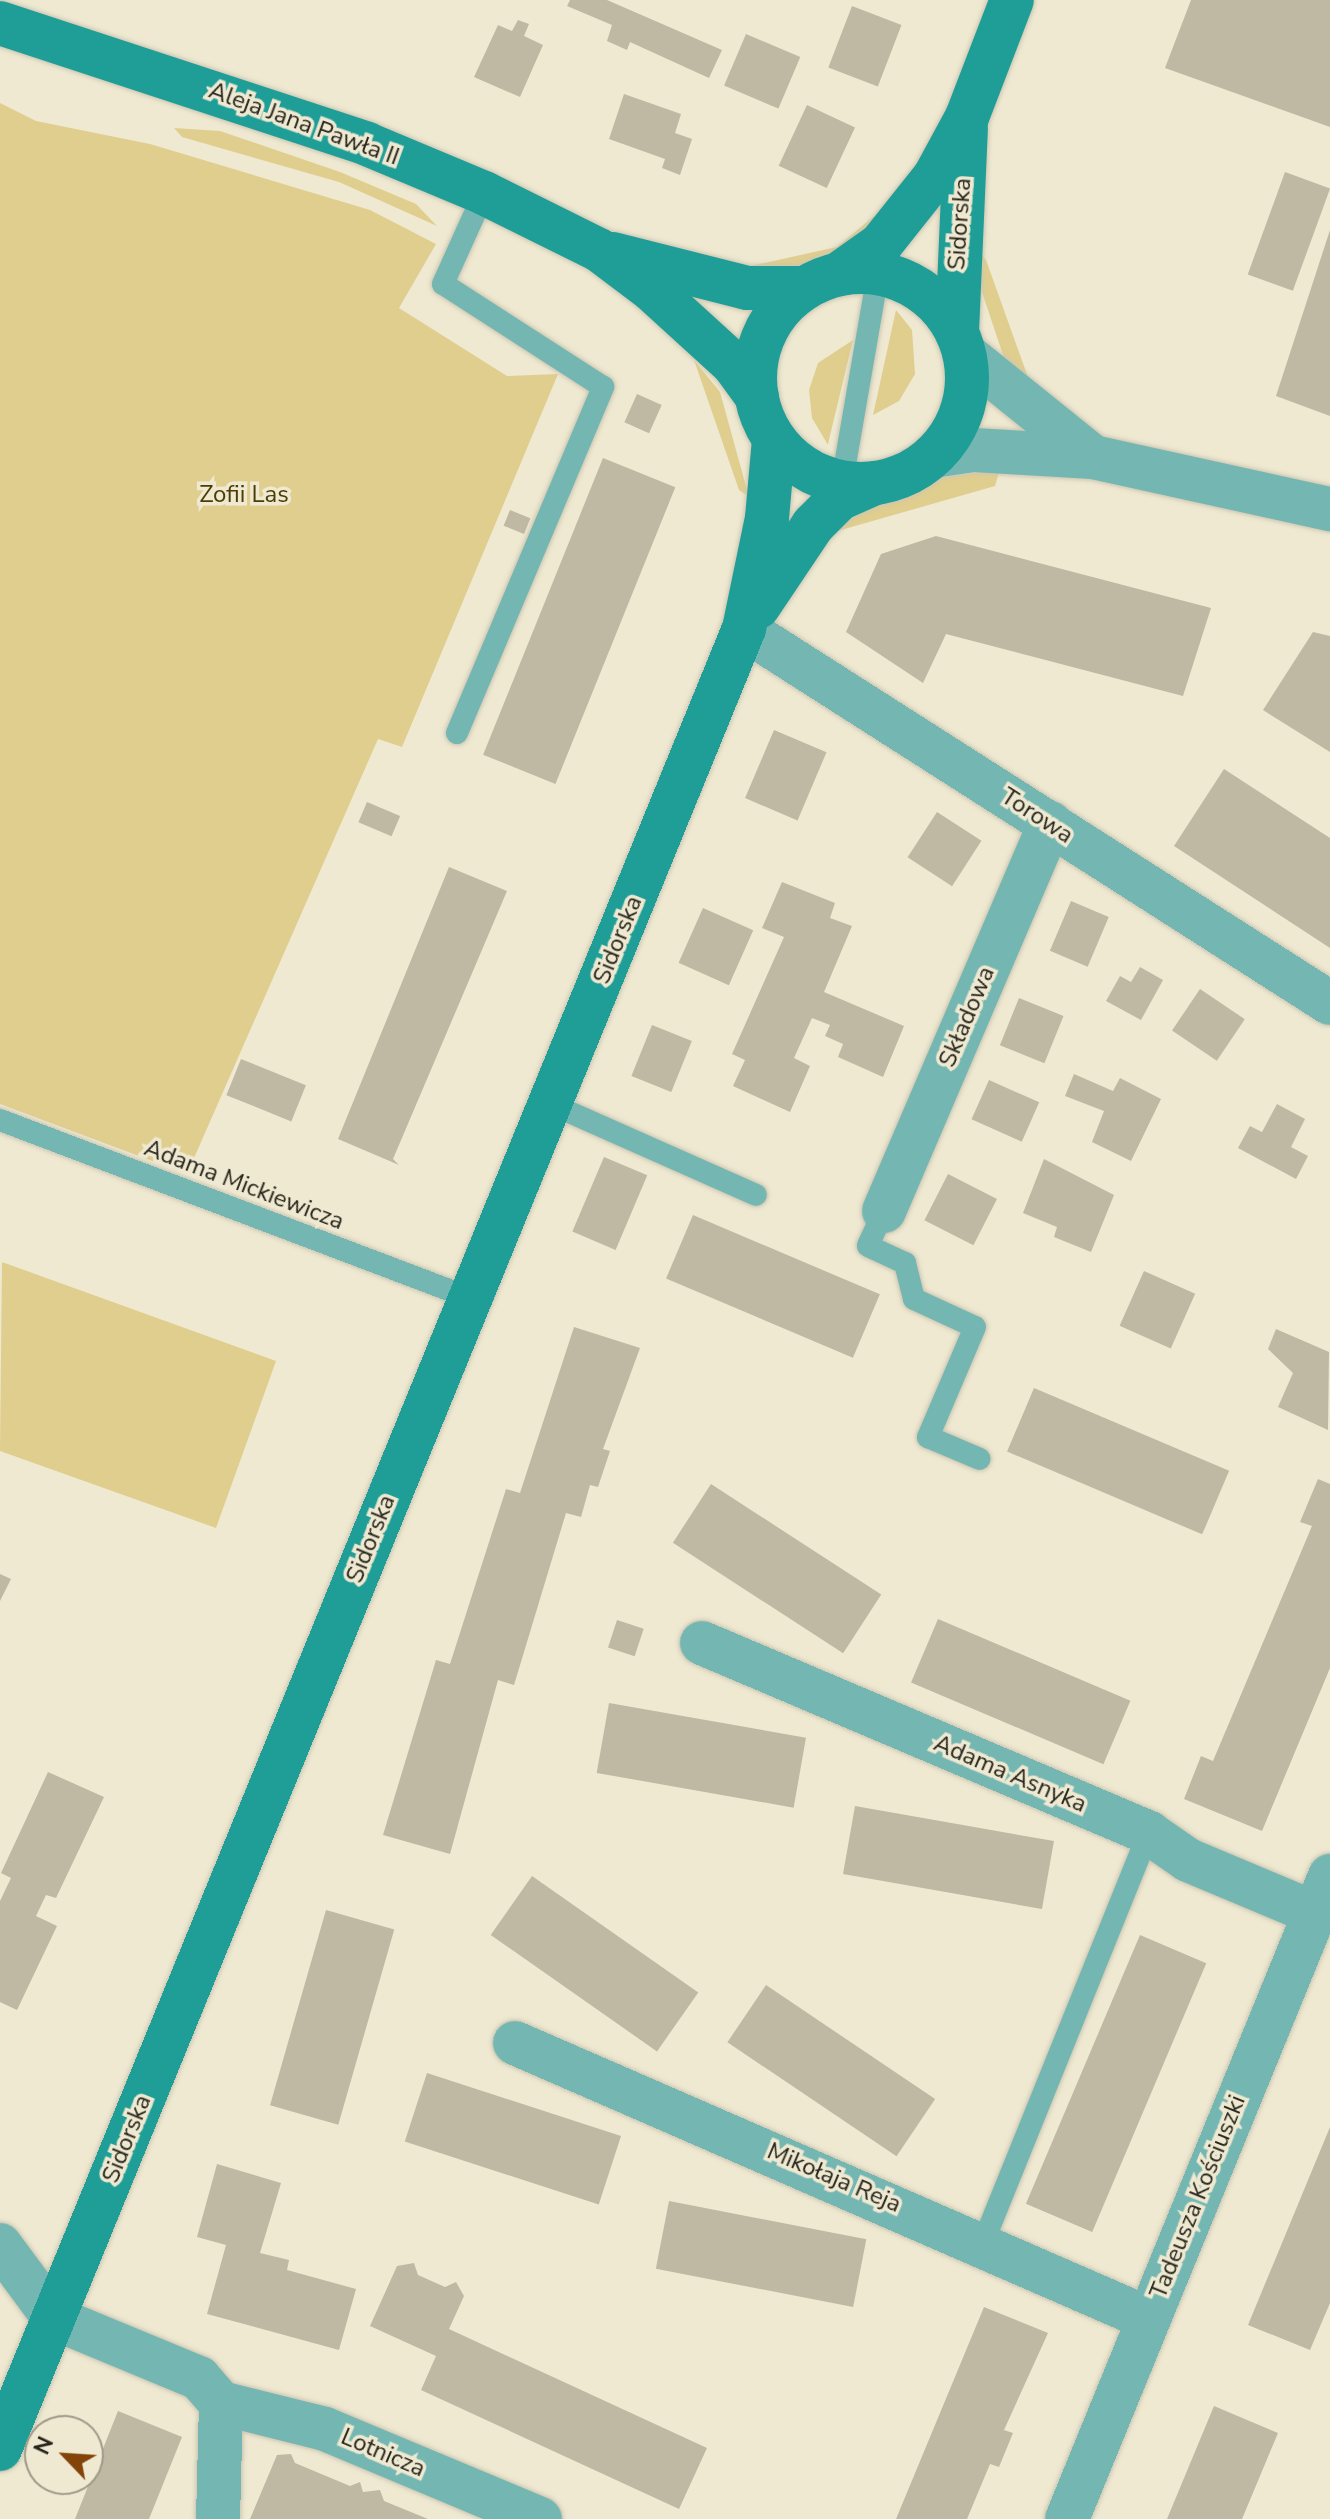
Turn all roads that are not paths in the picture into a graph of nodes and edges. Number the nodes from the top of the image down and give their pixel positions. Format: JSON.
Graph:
{"nodes":[{"id":1,"x":1012,"y":0,"type":"edge"},
{"id":2,"x":0,"y":23,"type":"edge"},
{"id":3,"x":967,"y":117,"type":"junction"},
{"id":4,"x":484,"y":193,"type":"junction"},
{"id":5,"x":599,"y":250,"type":"junction"},
{"id":6,"x":841,"y":278,"type":"junction"},
{"id":7,"x":960,"y":342,"type":"junction"},
{"id":8,"x":757,"y":397,"type":"junction"},
{"id":9,"x":774,"y":439,"type":"junction"},
{"id":10,"x":933,"y":456,"type":"junction"},
{"id":11,"x":1093,"y":457,"type":"junction"},
{"id":12,"x":858,"y":483,"type":"junction"},
{"id":13,"x":1330,"y":509,"type":"edge"},
{"id":14,"x":744,"y":629,"type":"junction"},
{"id":15,"x":457,"y":733,"type":"dead end"},
{"id":16,"x":1050,"y":823,"type":"junction"},
{"id":17,"x":1330,"y":1003,"type":"edge"},
{"id":18,"x":551,"y":1104,"type":"junction"},
{"id":19,"x":0,"y":1120,"type":"edge"},
{"id":20,"x":756,"y":1195,"type":"dead end"},
{"id":21,"x":884,"y":1211,"type":"joint"},
{"id":22,"x":470,"y":1298,"type":"junction"},
{"id":23,"x":980,"y":1459,"type":"dead end"},
{"id":24,"x":702,"y":1643,"type":"dead end"},
{"id":25,"x":1149,"y":1833,"type":"junction"},
{"id":26,"x":1322,"y":1894,"type":"edge"},
{"id":27,"x":515,"y":2043,"type":"dead end"},
{"id":28,"x":983,"y":2243,"type":"junction"},
{"id":29,"x":0,"y":2245,"type":"edge"},
{"id":30,"x":54,"y":2318,"type":"junction"},
{"id":31,"x":1149,"y":2319,"type":"junction"},
{"id":32,"x":221,"y":2403,"type":"junction"},
{"id":33,"x":0,"y":2449,"type":"edge"},
{"id":34,"x":218,"y":2519,"type":"edge"},
{"id":35,"x":540,"y":2519,"type":"edge"},
{"id":36,"x":1067,"y":2519,"type":"edge"}],
"edges":[{"from":1,"to":3,"type":"street","name":"Sidorska"},
{"from":2,"to":4,"type":"street","name":"Aleja Jana Pawła II"},
{"from":3,"to":6,"type":"street","name":"Sidorska"},
{"from":3,"to":7,"type":"street","name":"Sidorska"},
{"from":4,"to":5,"type":"street","name":"Aleja Jana Pawła II"},
{"from":4,"to":15,"type":"lane"},
{"from":5,"to":6,"type":"street","name":"Aleja Jana Pawła II"},
{"from":5,"to":8,"type":"street","name":"Aleja Jana Pawła II"},
{"from":6,"to":7,"type":"street"},
{"from":6,"to":8,"type":"street","name":"Sidorska"},
{"from":6,"to":12,"type":"lane"},
{"from":7,"to":10,"type":"street","name":"Sidorska"},
{"from":7,"to":11,"type":"street"},
{"from":8,"to":9,"type":"street"},
{"from":9,"to":12,"type":"street"},
{"from":9,"to":14,"type":"street","name":"Sidorska"},
{"from":10,"to":11,"type":"street"},
{"from":10,"to":12,"type":"street","name":"Sidorska"},
{"from":11,"to":13,"type":"street"},
{"from":12,"to":14,"type":"street","name":"Sidorska"},
{"from":14,"to":16,"type":"street","name":"Torowa"},
{"from":14,"to":18,"type":"street","name":"Sidorska"},
{"from":16,"to":17,"type":"street","name":"Torowa"},
{"from":16,"to":21,"type":"street","name":"Składowa"},
{"from":18,"to":20,"type":"lane"},
{"from":18,"to":22,"type":"street","name":"Sidorska"},
{"from":19,"to":22,"type":"lane","name":"Adama Mickiewicza"},
{"from":21,"to":23,"type":"lane"},
{"from":22,"to":30,"type":"street","name":"Sidorska"},
{"from":24,"to":25,"type":"street","name":"Adama Asnyka"},
{"from":25,"to":26,"type":"street","name":"Adama Asnyka"},
{"from":25,"to":28,"type":"lane"},
{"from":26,"to":31,"type":"street","name":"Tadeusza Kościuszki"},
{"from":27,"to":28,"type":"street","name":"Mikołaja Reja"},
{"from":28,"to":31,"type":"street","name":"Mikołaja Reja"},
{"from":29,"to":30,"type":"street"},
{"from":30,"to":32,"type":"street"},
{"from":30,"to":33,"type":"street","name":"Sidorska"},
{"from":31,"to":36,"type":"street","name":"Tadeusza Kościuszki"},
{"from":32,"to":34,"type":"street"},
{"from":32,"to":35,"type":"street","name":"Lotnicza"}]}
